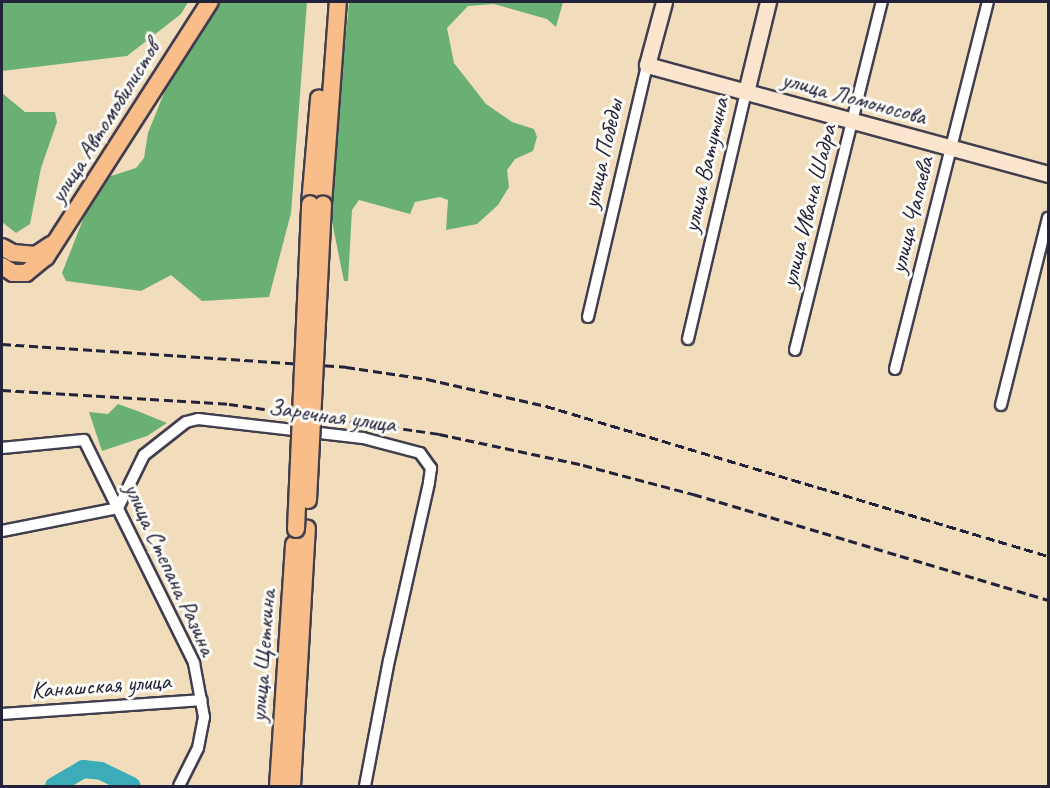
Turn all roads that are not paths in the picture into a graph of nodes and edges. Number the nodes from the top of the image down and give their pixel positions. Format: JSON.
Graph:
{"nodes":[{"id":1,"x":210,"y":2,"type":"edge"},
{"id":2,"x":328,"y":2,"type":"edge"},
{"id":3,"x":338,"y":2,"type":"edge"},
{"id":4,"x":664,"y":2,"type":"edge"},
{"id":5,"x":768,"y":2,"type":"edge"},
{"id":6,"x":882,"y":2,"type":"edge"},
{"id":7,"x":988,"y":2,"type":"edge"},
{"id":8,"x":647,"y":66,"type":"junction"},
{"id":9,"x":746,"y":92,"type":"junction"},
{"id":10,"x":852,"y":122,"type":"junction"},
{"id":11,"x":951,"y":148,"type":"junction"},
{"id":12,"x":1048,"y":174,"type":"edge"},
{"id":13,"x":316,"y":204,"type":"junction"},
{"id":14,"x":1048,"y":218,"type":"edge"},
{"id":15,"x":2,"y":247,"type":"edge"},
{"id":16,"x":33,"y":264,"type":"junction"},
{"id":17,"x":2,"y":266,"type":"edge"},
{"id":18,"x":588,"y":317,"type":"dead end"},
{"id":19,"x":688,"y":339,"type":"dead end"},
{"id":20,"x":795,"y":350,"type":"dead end"},
{"id":21,"x":895,"y":369,"type":"dead end"},
{"id":22,"x":1001,"y":405,"type":"dead end"},
{"id":23,"x":2,"y":448,"type":"edge"},
{"id":24,"x":118,"y":508,"type":"junction"},
{"id":25,"x":301,"y":528,"type":"junction"},
{"id":26,"x":2,"y":531,"type":"edge"},
{"id":27,"x":202,"y":700,"type":"junction"},
{"id":28,"x":2,"y":714,"type":"edge"},
{"id":29,"x":179,"y":786,"type":"edge"},
{"id":30,"x":278,"y":786,"type":"edge"},
{"id":31,"x":292,"y":786,"type":"edge"},
{"id":32,"x":365,"y":786,"type":"edge"}],
"edges":[{"from":1,"to":16,"type":"main road","name":"улица Автомобилистов"},
{"from":2,"to":13,"type":"main road"},
{"from":3,"to":13,"type":"main road"},
{"from":4,"to":8,"type":"street","name":"улица Победы"},
{"from":5,"to":9,"type":"street","name":"улица Ватутина"},
{"from":6,"to":10,"type":"street","name":"улица Ивана Шадра"},
{"from":7,"to":11,"type":"street","name":"улица Чапаева"},
{"from":8,"to":9,"type":"street","name":"улица Ломоносова"},
{"from":8,"to":18,"type":"street","name":"улица Победы"},
{"from":9,"to":10,"type":"street","name":"улица Ломоносова"},
{"from":9,"to":19,"type":"street","name":"улица Ватутина"},
{"from":10,"to":11,"type":"street","name":"улица Ломоносова"},
{"from":10,"to":20,"type":"street","name":"улица Ивана Шадра"},
{"from":11,"to":12,"type":"street","name":"улица Ломоносова"},
{"from":11,"to":21,"type":"street","name":"улица Чапаева"},
{"from":13,"to":25,"type":"main road","bridge":true},
{"from":14,"to":22,"type":"street"},
{"from":15,"to":16,"type":"main road"},
{"from":16,"to":17,"type":"main road"},
{"from":23,"to":24,"type":"street","name":"улица Степана Разина"},
{"from":24,"to":26,"type":"street"},
{"from":24,"to":27,"type":"street","name":"улица Степана Разина"},
{"from":24,"to":32,"type":"street","name":"Заречная улица"},
{"from":25,"to":30,"type":"main road","name":"улица Щеткина"},
{"from":25,"to":31,"type":"main road"},
{"from":27,"to":28,"type":"street","name":"Канашская улица"},
{"from":27,"to":29,"type":"street","name":"улица Степана Разина"}]}
